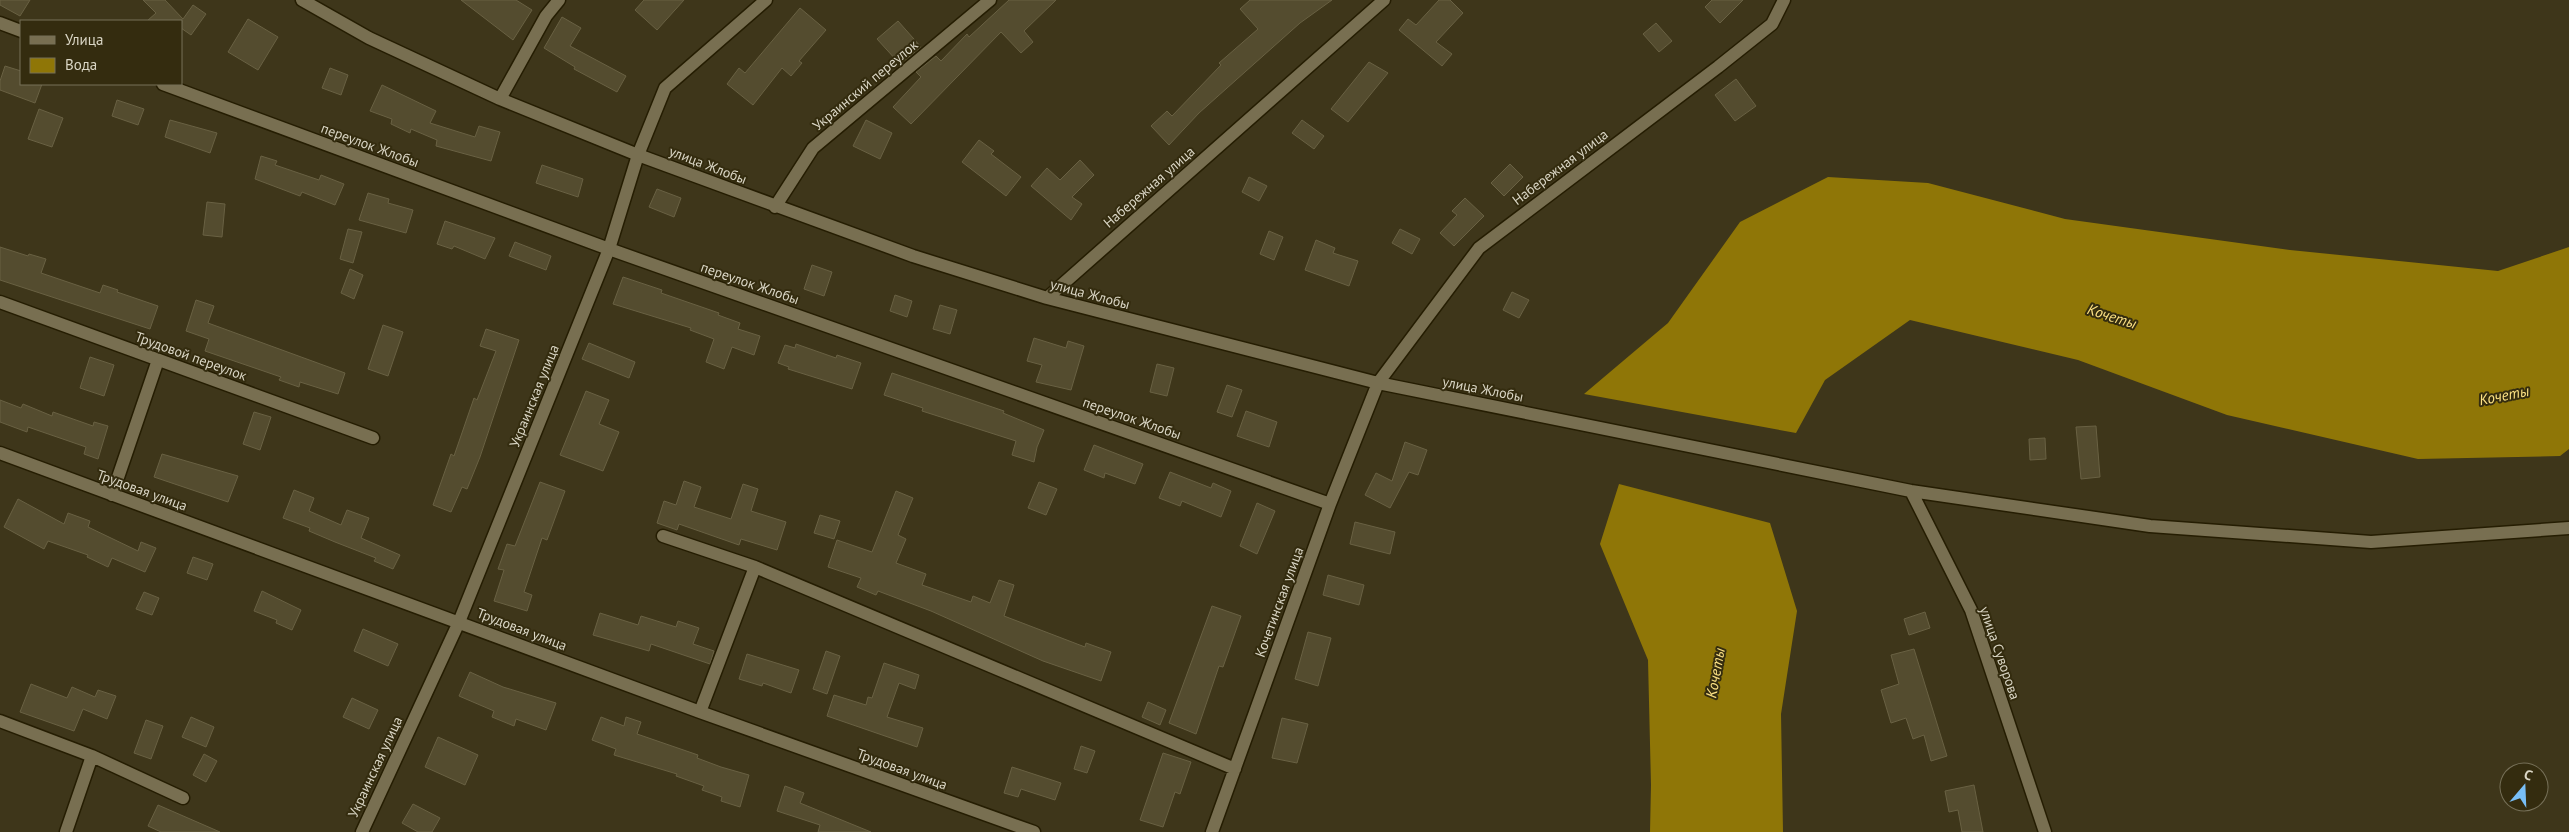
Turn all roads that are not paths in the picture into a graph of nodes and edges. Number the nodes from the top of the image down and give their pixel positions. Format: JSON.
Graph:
{"nodes":[{"id":1,"x":302,"y":0,"type":"edge"},
{"id":2,"x":559,"y":0,"type":"edge"},
{"id":3,"x":766,"y":0,"type":"edge"},
{"id":4,"x":990,"y":0,"type":"edge"},
{"id":5,"x":1384,"y":0,"type":"edge"},
{"id":6,"x":1784,"y":0,"type":"edge"},
{"id":7,"x":0,"y":23,"type":"edge"},
{"id":8,"x":20,"y":31,"type":"edge"},
{"id":9,"x":166,"y":85,"type":"edge"},
{"id":10,"x":500,"y":99,"type":"junction"},
{"id":11,"x":638,"y":154,"type":"junction"},
{"id":12,"x":775,"y":207,"type":"junction"},
{"id":13,"x":609,"y":249,"type":"junction"},
{"id":14,"x":1047,"y":298,"type":"junction"},
{"id":15,"x":0,"y":302,"type":"edge"},
{"id":16,"x":158,"y":360,"type":"junction"},
{"id":17,"x":1378,"y":383,"type":"junction"},
{"id":18,"x":372,"y":438,"type":"dead end"},
{"id":19,"x":0,"y":454,"type":"edge"},
{"id":20,"x":1911,"y":491,"type":"junction"},
{"id":21,"x":112,"y":495,"type":"junction"},
{"id":22,"x":1330,"y":504,"type":"junction"},
{"id":23,"x":2569,"y":528,"type":"edge"},
{"id":24,"x":663,"y":536,"type":"dead end"},
{"id":25,"x":756,"y":567,"type":"junction"},
{"id":26,"x":459,"y":622,"type":"junction"},
{"id":27,"x":700,"y":712,"type":"junction"},
{"id":28,"x":0,"y":721,"type":"edge"},
{"id":29,"x":92,"y":756,"type":"junction"},
{"id":30,"x":1234,"y":769,"type":"junction"},
{"id":31,"x":183,"y":798,"type":"dead end"},
{"id":32,"x":66,"y":832,"type":"edge"},
{"id":33,"x":362,"y":832,"type":"edge"},
{"id":34,"x":1034,"y":832,"type":"edge"},
{"id":35,"x":1212,"y":832,"type":"edge"},
{"id":36,"x":2044,"y":832,"type":"edge"}],
"edges":[{"from":1,"to":10,"type":"street","name":"улица Жлобы"},
{"from":2,"to":10,"type":"street"},
{"from":3,"to":11,"type":"street","name":"Украинская улица"},
{"from":4,"to":12,"type":"street","name":"Украинский переулок"},
{"from":5,"to":14,"type":"street","name":"Набережная улица"},
{"from":6,"to":17,"type":"street","name":"Набережная улица"},
{"from":7,"to":8,"type":"street"},
{"from":9,"to":13,"type":"street","name":"переулок Жлобы"},
{"from":10,"to":11,"type":"street","name":"улица Жлобы"},
{"from":11,"to":12,"type":"street","name":"улица Жлобы"},
{"from":11,"to":13,"type":"street","name":"Украинская улица"},
{"from":12,"to":14,"type":"street","name":"улица Жлобы"},
{"from":13,"to":22,"type":"street","name":"переулок Жлобы"},
{"from":13,"to":26,"type":"street","name":"Украинская улица"},
{"from":14,"to":17,"type":"street","name":"улица Жлобы"},
{"from":15,"to":16,"type":"street","name":"Трудовой переулок"},
{"from":16,"to":18,"type":"street","name":"Трудовой переулок"},
{"from":16,"to":21,"type":"street"},
{"from":17,"to":20,"type":"street","name":"улица Жлобы"},
{"from":17,"to":22,"type":"street","name":"Кочетинская улица"},
{"from":19,"to":21,"type":"street","name":"Трудовая улица"},
{"from":20,"to":23,"type":"street","name":"улица Жлобы"},
{"from":20,"to":36,"type":"street","name":"улица Суворова"},
{"from":21,"to":26,"type":"street","name":"Трудовая улица"},
{"from":22,"to":30,"type":"street","name":"Кочетинская улица"},
{"from":24,"to":25,"type":"street"},
{"from":25,"to":27,"type":"street"},
{"from":25,"to":30,"type":"street"},
{"from":26,"to":27,"type":"street","name":"Трудовая улица"},
{"from":26,"to":33,"type":"street","name":"Украинская улица"},
{"from":27,"to":34,"type":"street","name":"Трудовая улица"},
{"from":28,"to":29,"type":"street"},
{"from":29,"to":31,"type":"street"},
{"from":29,"to":32,"type":"street"},
{"from":30,"to":35,"type":"street","name":"Кочетинская улица"}]}
